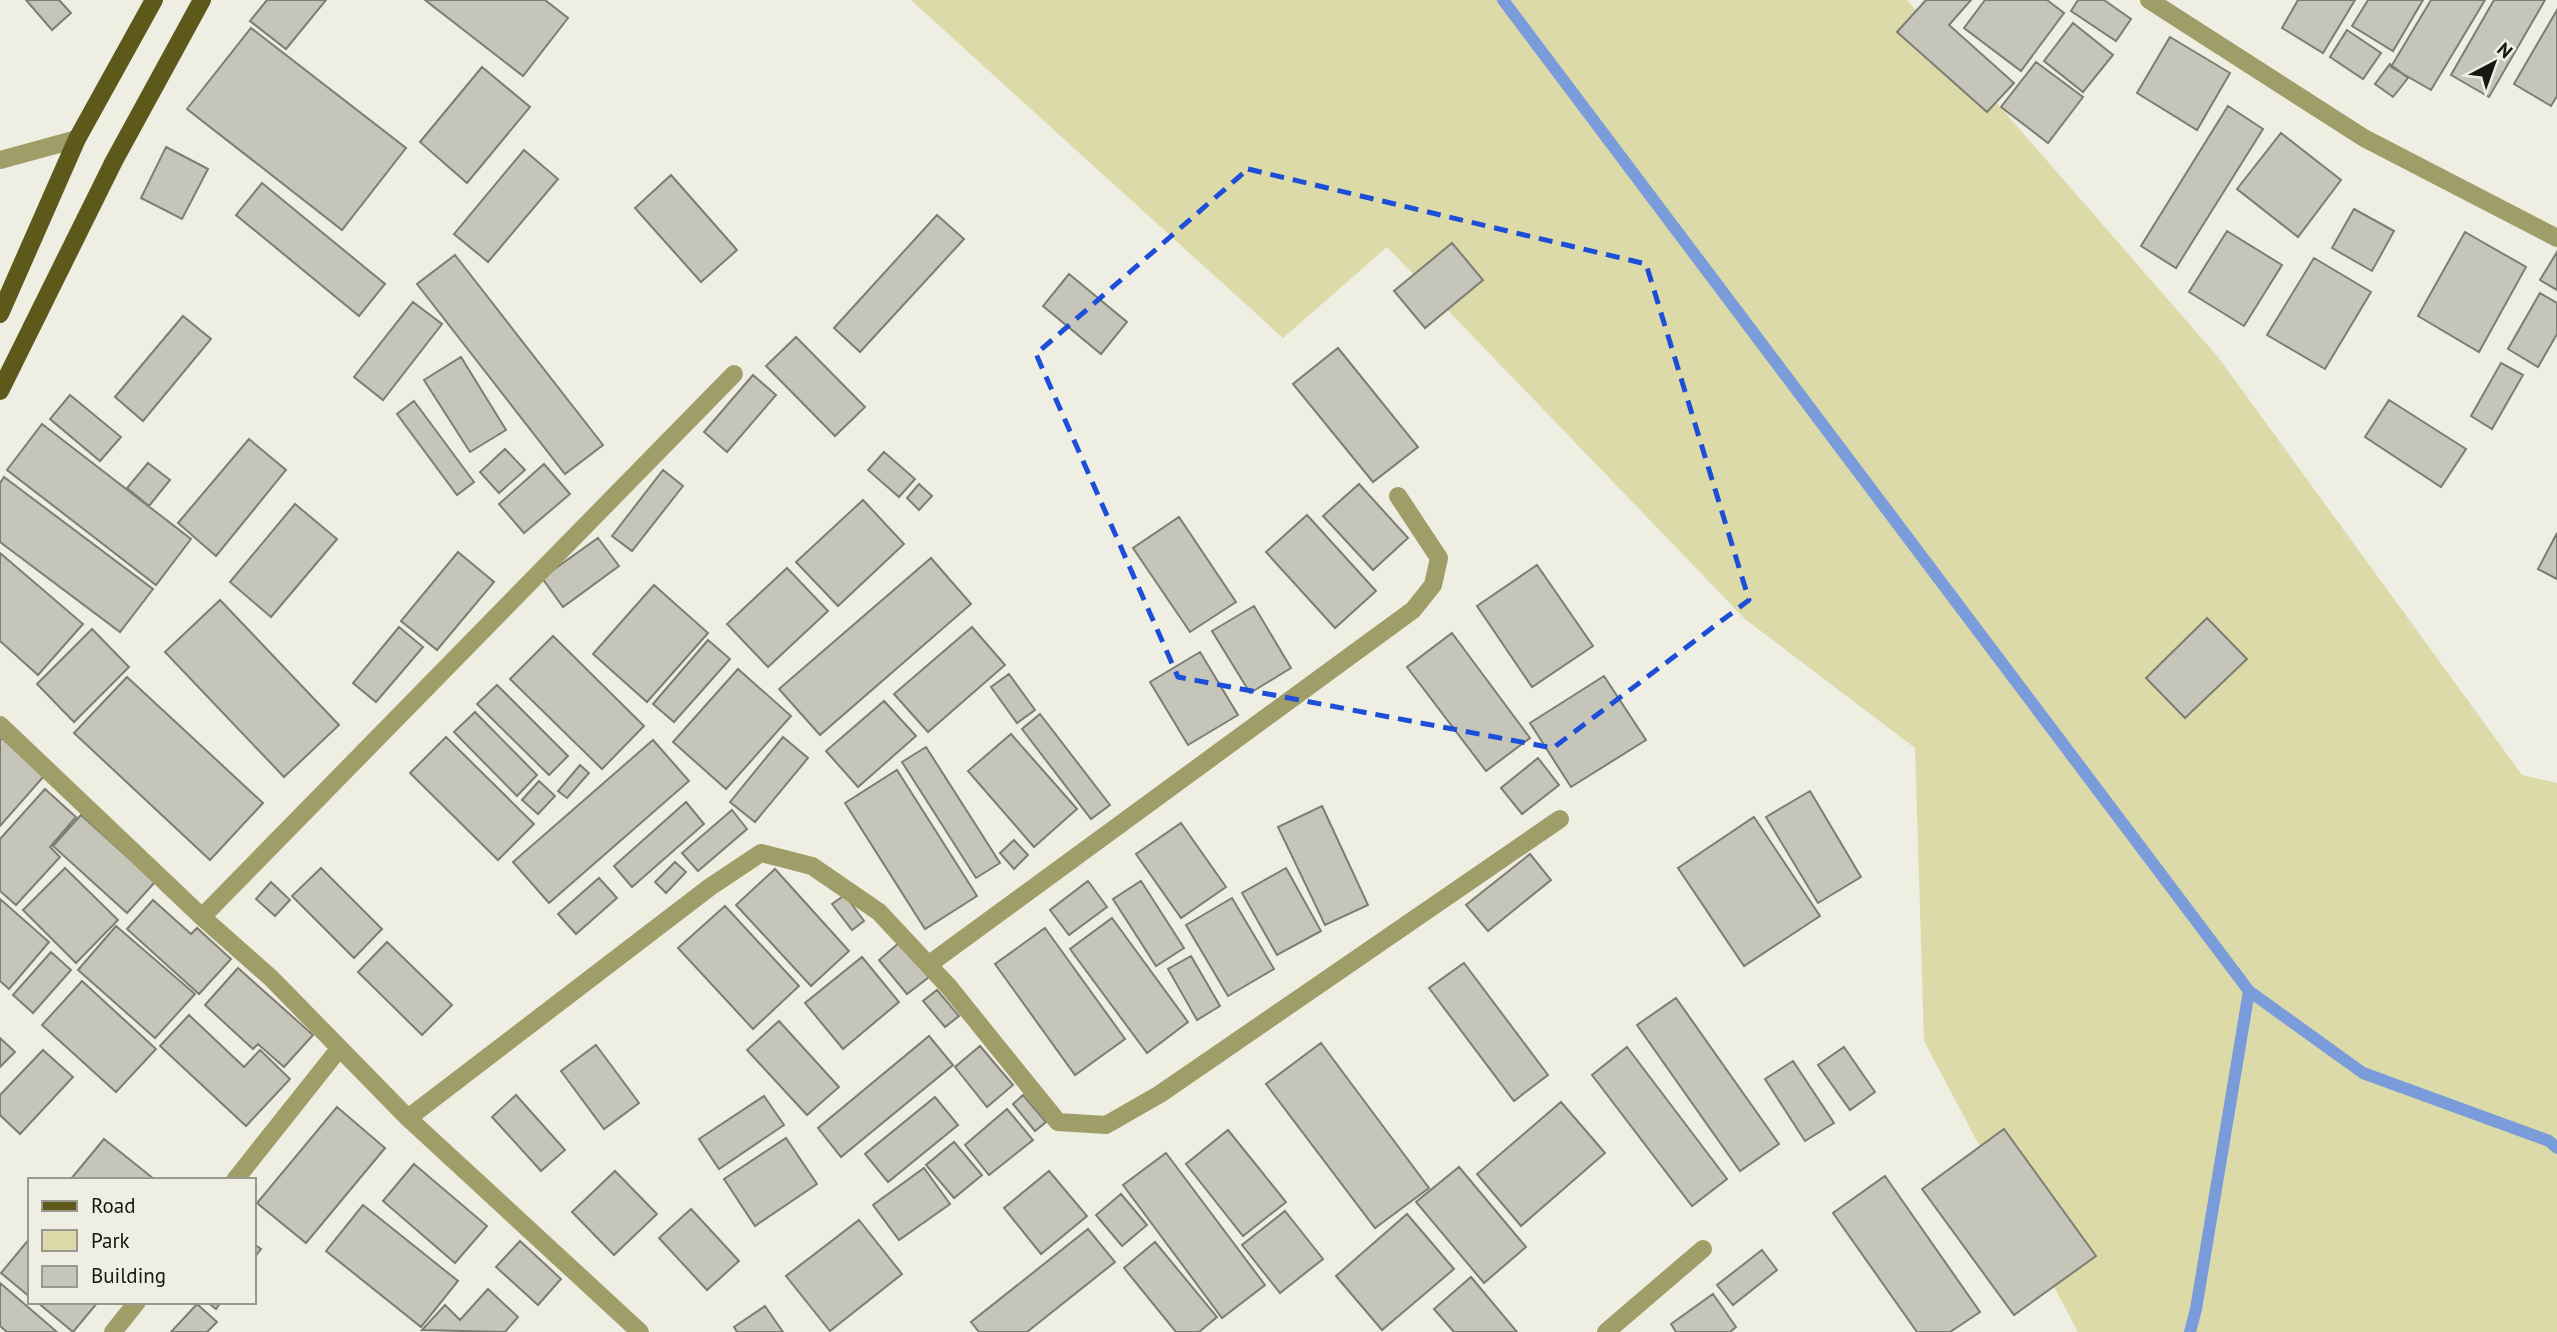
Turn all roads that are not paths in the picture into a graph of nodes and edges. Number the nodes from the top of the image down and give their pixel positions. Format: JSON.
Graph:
{"nodes":[{"id":1,"x":154,"y":0,"type":"edge"},
{"id":2,"x":202,"y":0,"type":"edge"},
{"id":3,"x":2149,"y":0,"type":"edge"},
{"id":4,"x":77,"y":139,"type":"junction"},
{"id":5,"x":0,"y":160,"type":"edge"},
{"id":6,"x":2557,"y":238,"type":"edge"},
{"id":7,"x":0,"y":314,"type":"edge"},
{"id":8,"x":734,"y":374,"type":"dead end"},
{"id":9,"x":0,"y":391,"type":"edge"},
{"id":10,"x":1398,"y":496,"type":"dead end"},
{"id":11,"x":0,"y":725,"type":"edge"},
{"id":12,"x":1560,"y":819,"type":"dead end"},
{"id":13,"x":202,"y":917,"type":"junction"},
{"id":14,"x":928,"y":965,"type":"junction"},
{"id":15,"x":339,"y":1049,"type":"junction"},
{"id":16,"x":408,"y":1118,"type":"junction"},
{"id":17,"x":237,"y":1178,"type":"edge"},
{"id":18,"x":1703,"y":1249,"type":"dead end"},
{"id":19,"x":135,"y":1304,"type":"edge"},
{"id":20,"x":113,"y":1332,"type":"edge"},
{"id":21,"x":640,"y":1332,"type":"edge"},
{"id":22,"x":1606,"y":1332,"type":"edge"}],
"edges":[{"from":1,"to":4,"type":"main road"},
{"from":2,"to":9,"type":"main road"},
{"from":3,"to":6,"type":"street"},
{"from":4,"to":5,"type":"street"},
{"from":4,"to":7,"type":"main road"},
{"from":8,"to":13,"type":"street"},
{"from":10,"to":14,"type":"street"},
{"from":11,"to":13,"type":"street"},
{"from":12,"to":14,"type":"street"},
{"from":13,"to":15,"type":"street"},
{"from":14,"to":16,"type":"street"},
{"from":15,"to":16,"type":"street"},
{"from":15,"to":17,"type":"street"},
{"from":16,"to":21,"type":"street"},
{"from":18,"to":22,"type":"street"},
{"from":19,"to":20,"type":"street"}]}
